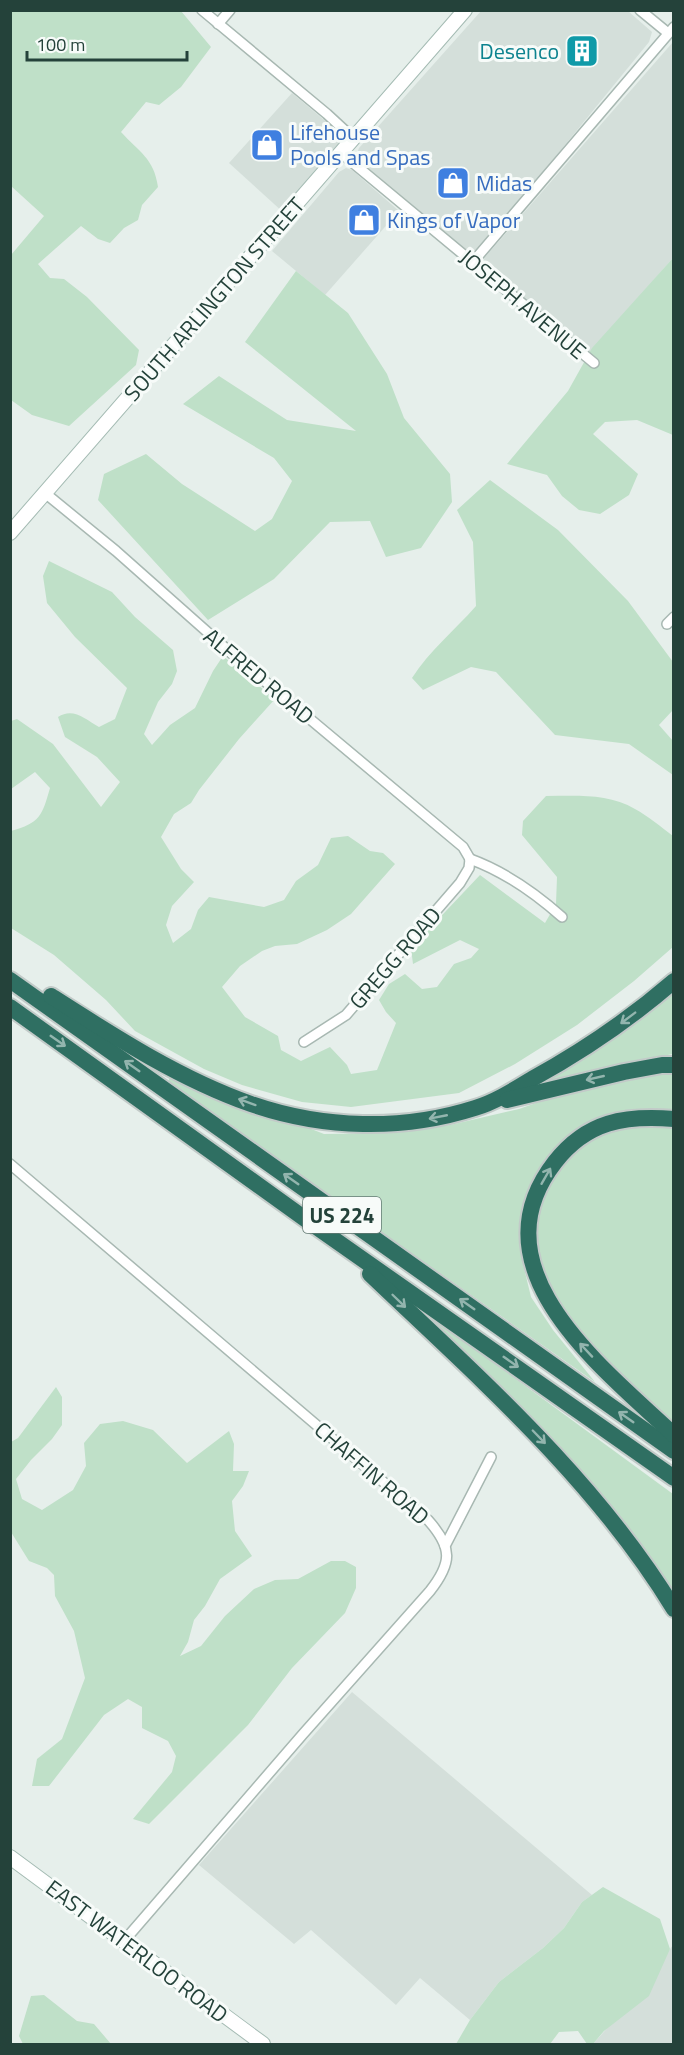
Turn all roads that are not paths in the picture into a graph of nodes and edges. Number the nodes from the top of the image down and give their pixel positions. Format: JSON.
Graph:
{"nodes":[{"id":1,"x":202,"y":10,"type":"edge"},
{"id":2,"x":230,"y":10,"type":"edge"},
{"id":3,"x":465,"y":10,"type":"edge"},
{"id":4,"x":640,"y":10,"type":"edge"},
{"id":5,"x":218,"y":24,"type":"junction"},
{"id":6,"x":671,"y":30,"type":"edge"},
{"id":7,"x":354,"y":139,"type":"junction"},
{"id":8,"x":341,"y":153,"type":"junction"},
{"id":9,"x":472,"y":263,"type":"junction"},
{"id":10,"x":594,"y":363,"type":"dead end"},
{"id":11,"x":45,"y":494,"type":"junction"},
{"id":12,"x":10,"y":533,"type":"edge"},
{"id":13,"x":470,"y":859,"type":"junction"},
{"id":14,"x":562,"y":918,"type":"dead end"},
{"id":15,"x":10,"y":970,"type":"edge"},
{"id":16,"x":10,"y":980,"type":"edge"},
{"id":17,"x":674,"y":981,"type":"edge"},
{"id":18,"x":10,"y":1007,"type":"edge"},
{"id":19,"x":304,"y":1042,"type":"dead end"},
{"id":20,"x":674,"y":1065,"type":"edge"},
{"id":21,"x":478,"y":1107,"type":"junction"},
{"id":22,"x":674,"y":1119,"type":"edge"},
{"id":23,"x":10,"y":1164,"type":"edge"},
{"id":24,"x":308,"y":1221,"type":"junction"},
{"id":25,"x":674,"y":1435,"type":"edge"},
{"id":26,"x":674,"y":1451,"type":"edge"},
{"id":27,"x":491,"y":1457,"type":"dead end"},
{"id":28,"x":674,"y":1478,"type":"edge"},
{"id":29,"x":445,"y":1546,"type":"junction"},
{"id":30,"x":674,"y":1609,"type":"edge"},
{"id":31,"x":10,"y":1857,"type":"edge"},
{"id":32,"x":124,"y":1941,"type":"junction"},
{"id":33,"x":263,"y":2044,"type":"edge"}],
"edges":[{"from":1,"to":5,"type":"street"},
{"from":2,"to":5,"type":"street"},
{"from":3,"to":7,"type":"main road","name":"SOUTH ARLINGTON STREET"},
{"from":4,"to":6,"type":"street"},
{"from":5,"to":7,"type":"street"},
{"from":6,"to":9,"type":"street"},
{"from":7,"to":8,"type":"main road","name":"SOUTH ARLINGTON STREET"},
{"from":8,"to":9,"type":"street","name":"JOSEPH AVENUE"},
{"from":8,"to":11,"type":"main road","name":"SOUTH ARLINGTON STREET"},
{"from":9,"to":10,"type":"street","name":"JOSEPH AVENUE"},
{"from":11,"to":12,"type":"main road","name":"SOUTH ARLINGTON STREET"},
{"from":11,"to":13,"type":"street","name":"ALFRED ROAD"},
{"from":13,"to":14,"type":"street"},
{"from":13,"to":19,"type":"street","name":"GREGG ROAD"},
{"from":21,"to":15,"type":"highway","one_way":true},
{"from":26,"to":16,"type":"highway","number":"US 224","one_way":true},
{"from":17,"to":21,"type":"highway","one_way":true},
{"from":18,"to":24,"type":"highway","number":"US 224","one_way":true},
{"from":20,"to":21,"type":"highway","one_way":true},
{"from":25,"to":22,"type":"highway","one_way":true},
{"from":23,"to":29,"type":"street","name":"CHAFFIN ROAD"},
{"from":24,"to":28,"type":"highway","number":"US 224","one_way":true},
{"from":24,"to":30,"type":"highway","one_way":true},
{"from":27,"to":29,"type":"street"},
{"from":29,"to":32,"type":"street","name":"CHAFFIN ROAD"},
{"from":31,"to":32,"type":"main road","name":"EAST WATERLOO ROAD"},
{"from":32,"to":33,"type":"main road","name":"EAST WATERLOO ROAD"}]}
